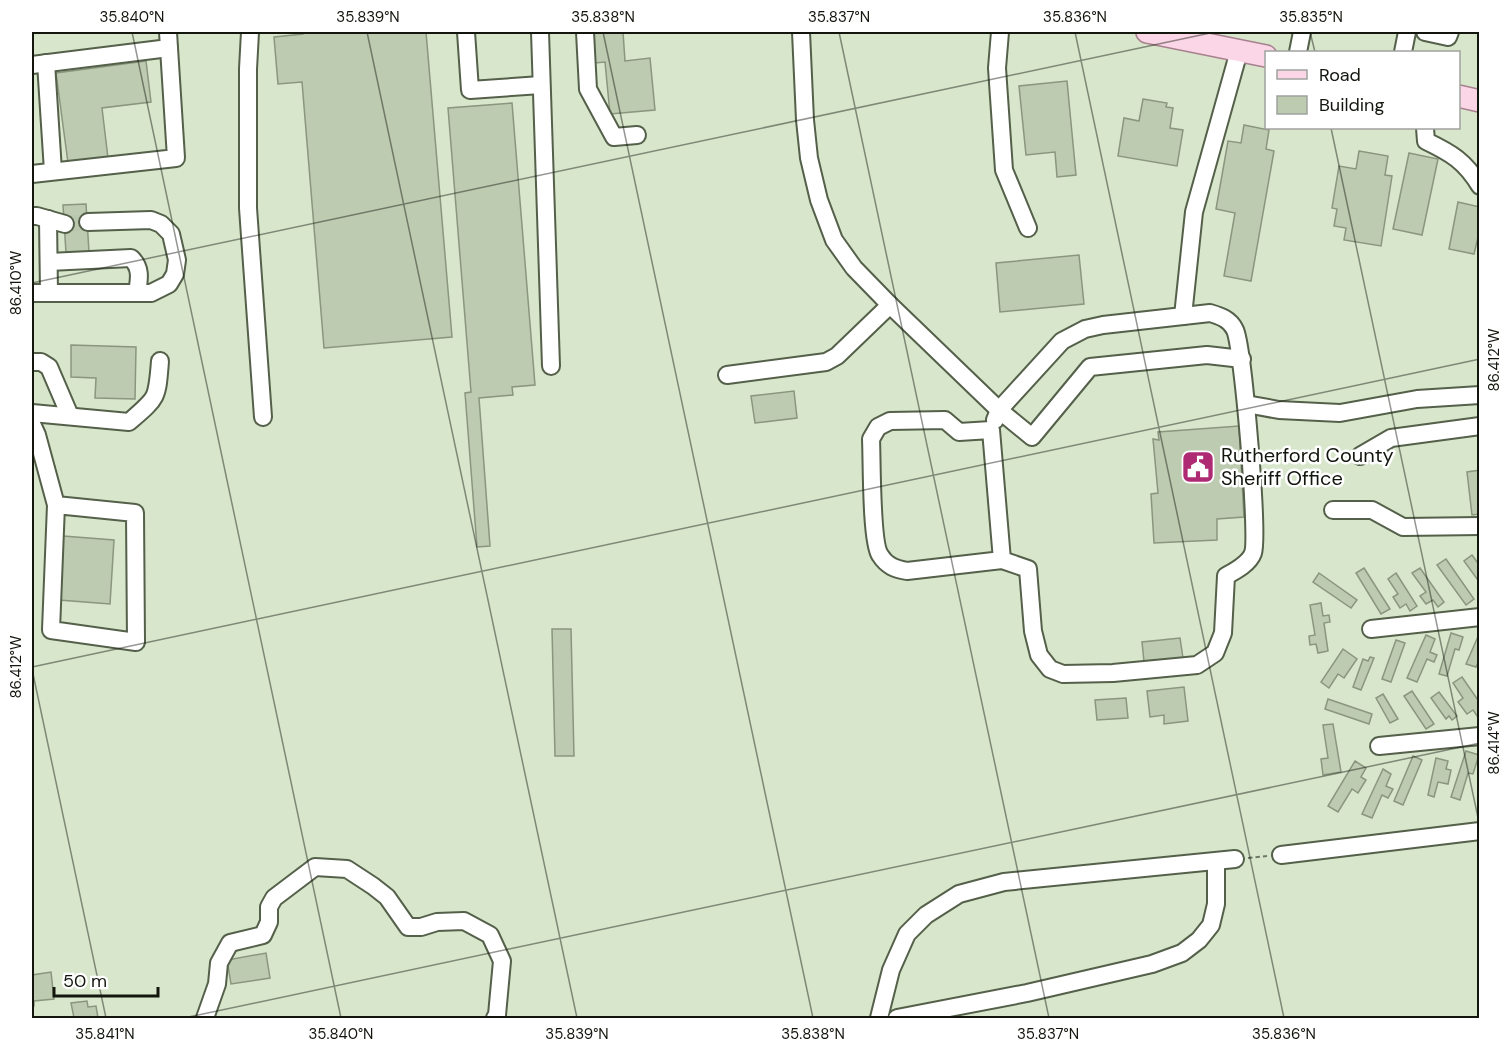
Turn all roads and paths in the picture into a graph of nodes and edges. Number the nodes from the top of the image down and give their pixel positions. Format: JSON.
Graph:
{"nodes":[{"id":1,"x":250,"y":32,"type":"edge"},
{"id":2,"x":466,"y":32,"type":"edge"},
{"id":3,"x":540,"y":32,"type":"edge"},
{"id":4,"x":585,"y":32,"type":"edge"},
{"id":5,"x":801,"y":32,"type":"edge"},
{"id":6,"x":1000,"y":32,"type":"edge"},
{"id":7,"x":1150,"y":32,"type":"edge"},
{"id":8,"x":1302,"y":32,"type":"edge"},
{"id":9,"x":1407,"y":32,"type":"edge"},
{"id":10,"x":1425,"y":32,"type":"edge"},
{"id":11,"x":1450,"y":32,"type":"edge"},
{"id":12,"x":1208,"y":37,"type":"edge"},
{"id":13,"x":168,"y":40,"type":"edge"},
{"id":14,"x":1239,"y":51,"type":"junction"},
{"id":15,"x":1298,"y":51,"type":"edge"},
{"id":16,"x":1403,"y":51,"type":"edge"},
{"id":17,"x":1265,"y":56,"type":"edge"},
{"id":18,"x":39,"y":64,"type":"edge"},
{"id":19,"x":541,"y":85,"type":"junction"},
{"id":20,"x":1460,"y":96,"type":"edge"},
{"id":21,"x":1479,"y":100,"type":"edge"},
{"id":22,"x":1425,"y":129,"type":"edge"},
{"id":23,"x":637,"y":135,"type":"dead end"},
{"id":24,"x":53,"y":171,"type":"junction"},
{"id":25,"x":32,"y":174,"type":"edge"},
{"id":26,"x":1479,"y":186,"type":"edge"},
{"id":27,"x":40,"y":218,"type":"edge"},
{"id":28,"x":88,"y":222,"type":"tunnel mouth"},
{"id":29,"x":65,"y":224,"type":"tunnel mouth"},
{"id":30,"x":1028,"y":228,"type":"dead end"},
{"id":31,"x":49,"y":262,"type":"junction"},
{"id":32,"x":138,"y":287,"type":"junction"},
{"id":33,"x":32,"y":293,"type":"edge"},
{"id":34,"x":49,"y":293,"type":"junction"},
{"id":35,"x":890,"y":305,"type":"junction"},
{"id":36,"x":1183,"y":316,"type":"junction"},
{"id":37,"x":1242,"y":359,"type":"junction"},
{"id":38,"x":160,"y":361,"type":"dead end"},
{"id":39,"x":32,"y":362,"type":"edge"},
{"id":40,"x":551,"y":366,"type":"dead end"},
{"id":41,"x":727,"y":375,"type":"dead end"},
{"id":42,"x":1479,"y":394,"type":"edge"},
{"id":43,"x":1246,"y":404,"type":"junction"},
{"id":44,"x":999,"y":410,"type":"junction"},
{"id":45,"x":32,"y":412,"type":"edge"},
{"id":46,"x":70,"y":416,"type":"junction"},
{"id":47,"x":263,"y":417,"type":"dead end"},
{"id":48,"x":32,"y":424,"type":"edge"},
{"id":49,"x":1479,"y":426,"type":"edge"},
{"id":50,"x":991,"y":430,"type":"junction"},
{"id":51,"x":1360,"y":456,"type":"dead end"},
{"id":52,"x":56,"y":505,"type":"junction"},
{"id":53,"x":1333,"y":510,"type":"dead end"},
{"id":54,"x":1479,"y":526,"type":"edge"},
{"id":55,"x":1002,"y":560,"type":"junction"},
{"id":56,"x":1479,"y":617,"type":"edge"},
{"id":57,"x":1371,"y":629,"type":"dead end"},
{"id":58,"x":1479,"y":736,"type":"edge"},
{"id":59,"x":1379,"y":746,"type":"dead end"},
{"id":60,"x":1479,"y":831,"type":"edge"},
{"id":61,"x":1281,"y":855,"type":"joint"},
{"id":62,"x":1235,"y":859,"type":"joint"},
{"id":63,"x":1216,"y":862,"type":"junction"},
{"id":64,"x":205,"y":1018,"type":"edge"},
{"id":65,"x":495,"y":1018,"type":"edge"},
{"id":66,"x":879,"y":1018,"type":"edge"},
{"id":67,"x":897,"y":1018,"type":"edge"}],
"edges":[{"from":1,"to":47,"type":"street"},
{"from":2,"to":19,"type":"street"},
{"from":3,"to":19,"type":"street"},
{"from":4,"to":23,"type":"street"},
{"from":5,"to":35,"type":"street"},
{"from":6,"to":30,"type":"street"},
{"from":7,"to":12,"type":"main road"},
{"from":8,"to":15,"type":"street"},
{"from":9,"to":16,"type":"street"},
{"from":10,"to":11,"type":"street"},
{"from":12,"to":14,"type":"main road"},
{"from":13,"to":18,"type":"street"},
{"from":13,"to":24,"type":"street"},
{"from":14,"to":17,"type":"main road"},
{"from":14,"to":36,"type":"street"},
{"from":18,"to":24,"type":"street"},
{"from":19,"to":40,"type":"street"},
{"from":20,"to":21,"type":"main road"},
{"from":22,"to":26,"type":"street"},
{"from":24,"to":25,"type":"street"},
{"from":27,"to":29,"type":"street"},
{"from":27,"to":31,"type":"street"},
{"from":28,"to":32,"type":"street"},
{"from":31,"to":32,"type":"street"},
{"from":31,"to":34,"type":"street"},
{"from":32,"to":34,"type":"street"},
{"from":33,"to":34,"type":"street"},
{"from":35,"to":41,"type":"street"},
{"from":35,"to":44,"type":"street"},
{"from":36,"to":37,"type":"street"},
{"from":36,"to":44,"type":"street"},
{"from":37,"to":43,"type":"street"},
{"from":37,"to":44,"type":"street"},
{"from":38,"to":46,"type":"street"},
{"from":39,"to":46,"type":"street"},
{"from":42,"to":43,"type":"street"},
{"from":43,"to":55,"type":"street"},
{"from":44,"to":50,"type":"street"},
{"from":45,"to":46,"type":"street"},
{"from":48,"to":52,"type":"street"},
{"from":49,"to":51,"type":"street"},
{"from":50,"to":55,"type":"street"},
{"from":50,"to":55,"type":"street"},
{"from":52,"to":52,"type":"street"},
{"from":53,"to":54,"type":"street"},
{"from":56,"to":57,"type":"street"},
{"from":58,"to":59,"type":"street"},
{"from":60,"to":61,"type":"street"},
{"from":61,"to":62,"type":"path"},
{"from":62,"to":63,"type":"street"},
{"from":63,"to":66,"type":"street"},
{"from":63,"to":67,"type":"street"},
{"from":64,"to":65,"type":"street"}]}
